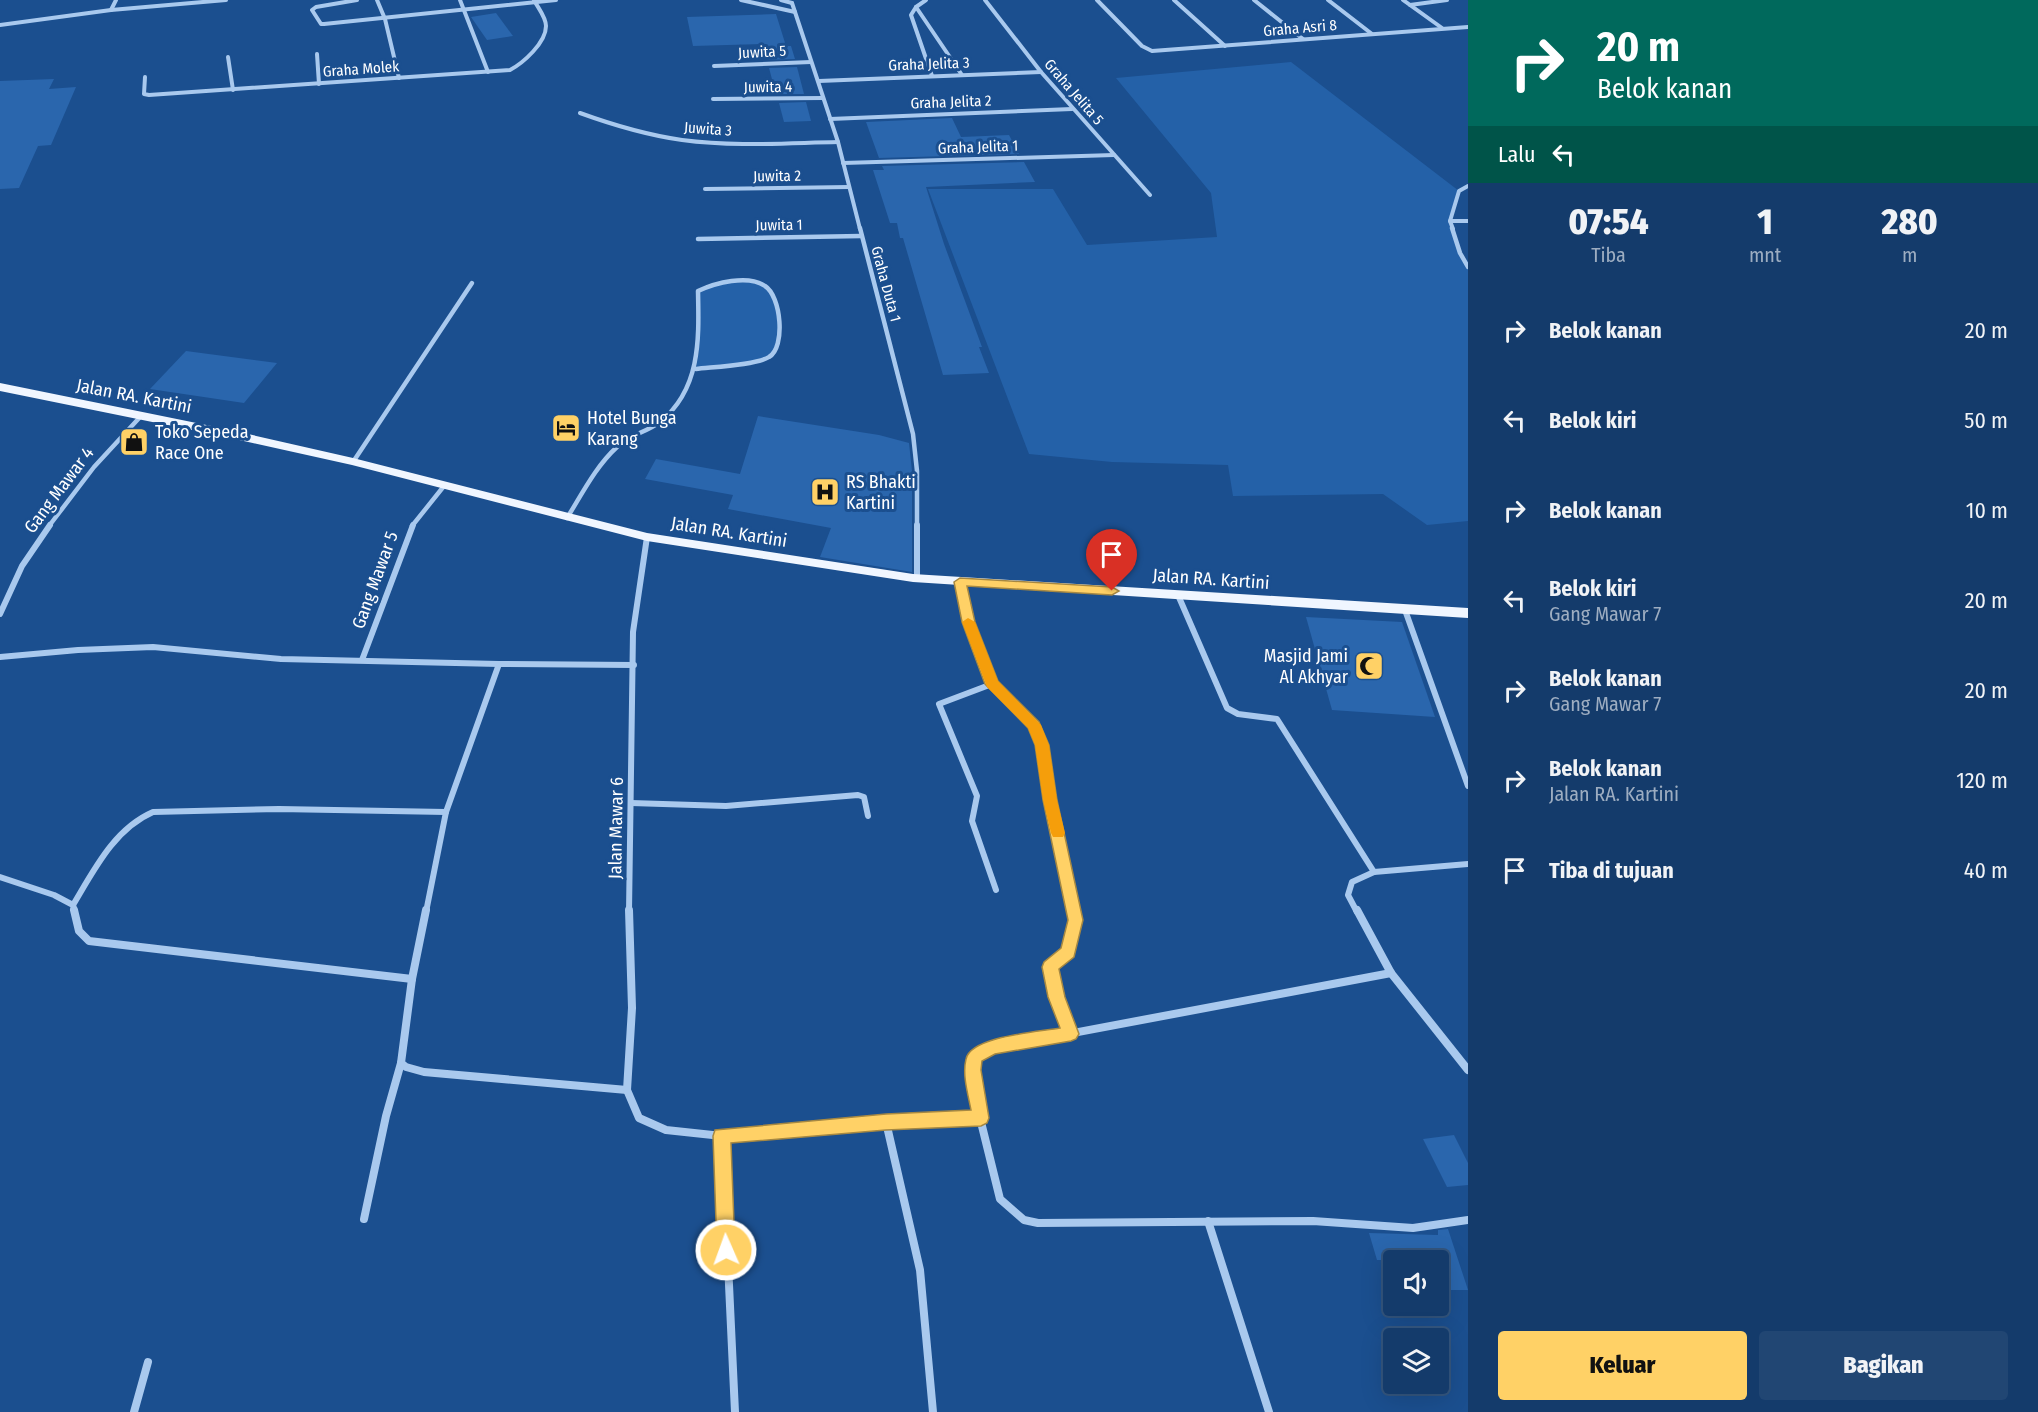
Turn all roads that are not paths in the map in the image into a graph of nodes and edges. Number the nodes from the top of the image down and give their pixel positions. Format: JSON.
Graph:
{"nodes":[{"id":1,"x":116,"y":0,"type":"edge"},
{"id":2,"x":226,"y":0,"type":"edge"},
{"id":3,"x":357,"y":0,"type":"edge"},
{"id":4,"x":377,"y":0,"type":"edge"},
{"id":5,"x":459,"y":0,"type":"edge"},
{"id":6,"x":556,"y":0,"type":"edge"},
{"id":7,"x":741,"y":0,"type":"edge"},
{"id":8,"x":781,"y":0,"type":"edge"},
{"id":9,"x":926,"y":0,"type":"edge"},
{"id":10,"x":985,"y":0,"type":"edge"},
{"id":11,"x":1097,"y":0,"type":"edge"},
{"id":12,"x":1174,"y":0,"type":"edge"},
{"id":13,"x":1254,"y":0,"type":"edge"},
{"id":14,"x":1328,"y":0,"type":"edge"},
{"id":15,"x":1403,"y":0,"type":"edge"},
{"id":16,"x":1447,"y":0,"type":"edge"},
{"id":17,"x":534,"y":1,"type":"edge"},
{"id":18,"x":795,"y":2,"type":"edge"},
{"id":19,"x":1410,"y":5,"type":"junction"},
{"id":20,"x":916,"y":6,"type":"junction"},
{"id":21,"x":111,"y":10,"type":"junction"},
{"id":22,"x":464,"y":10,"type":"junction"},
{"id":23,"x":795,"y":12,"type":"junction"},
{"id":24,"x":385,"y":19,"type":"junction"},
{"id":25,"x":0,"y":24,"type":"edge"},
{"id":26,"x":1468,"y":27,"type":"edge"},
{"id":27,"x":1442,"y":28,"type":"junction"},
{"id":28,"x":1373,"y":34,"type":"junction"},
{"id":29,"x":1304,"y":40,"type":"junction"},
{"id":30,"x":1225,"y":46,"type":"junction"},
{"id":31,"x":316,"y":54,"type":"dead end"},
{"id":32,"x":228,"y":57,"type":"dead end"},
{"id":33,"x":812,"y":62,"type":"junction"},
{"id":34,"x":714,"y":66,"type":"dead end"},
{"id":35,"x":488,"y":72,"type":"junction"},
{"id":36,"x":1041,"y":72,"type":"junction"},
{"id":37,"x":962,"y":75,"type":"junction"},
{"id":38,"x":932,"y":76,"type":"junction"},
{"id":39,"x":145,"y":77,"type":"dead end"},
{"id":40,"x":399,"y":78,"type":"junction"},
{"id":41,"x":819,"y":81,"type":"junction"},
{"id":42,"x":319,"y":84,"type":"junction"},
{"id":43,"x":233,"y":90,"type":"junction"},
{"id":44,"x":713,"y":99,"type":"dead end"},
{"id":45,"x":823,"y":99,"type":"junction"},
{"id":46,"x":1072,"y":109,"type":"junction"},
{"id":47,"x":580,"y":113,"type":"dead end"},
{"id":48,"x":830,"y":119,"type":"junction"},
{"id":49,"x":838,"y":142,"type":"junction"},
{"id":50,"x":1114,"y":155,"type":"junction"},
{"id":51,"x":843,"y":163,"type":"junction"},
{"id":52,"x":1468,"y":186,"type":"edge"},
{"id":53,"x":849,"y":187,"type":"junction"},
{"id":54,"x":705,"y":189,"type":"dead end"},
{"id":55,"x":1150,"y":195,"type":"dead end"},
{"id":56,"x":1450,"y":221,"type":"junction"},
{"id":57,"x":1468,"y":221,"type":"edge"},
{"id":58,"x":861,"y":236,"type":"junction"},
{"id":59,"x":698,"y":239,"type":"dead end"},
{"id":60,"x":1468,"y":267,"type":"edge"},
{"id":61,"x":472,"y":283,"type":"dead end"},
{"id":62,"x":696,"y":369,"type":"junction"},
{"id":63,"x":2,"y":389,"type":"edge"},
{"id":64,"x":138,"y":419,"type":"junction"},
{"id":65,"x":353,"y":462,"type":"junction"},
{"id":66,"x":444,"y":486,"type":"junction"},
{"id":67,"x":567,"y":518,"type":"junction"},
{"id":68,"x":647,"y":537,"type":"junction"},
{"id":69,"x":917,"y":578,"type":"junction"},
{"id":70,"x":960,"y":582,"type":"junction"},
{"id":71,"x":1178,"y":595,"type":"junction"},
{"id":72,"x":1405,"y":610,"type":"junction"},
{"id":73,"x":1468,"y":613,"type":"edge"},
{"id":74,"x":0,"y":614,"type":"edge"},
{"id":75,"x":0,"y":657,"type":"edge"},
{"id":76,"x":362,"y":660,"type":"junction"},
{"id":77,"x":498,"y":664,"type":"junction"},
{"id":78,"x":634,"y":665,"type":"junction"},
{"id":79,"x":992,"y":684,"type":"junction"},
{"id":80,"x":1468,"y":786,"type":"edge"},
{"id":81,"x":631,"y":803,"type":"junction"},
{"id":82,"x":446,"y":812,"type":"junction"},
{"id":83,"x":868,"y":816,"type":"dead end"},
{"id":84,"x":1468,"y":864,"type":"edge"},
{"id":85,"x":1374,"y":872,"type":"junction"},
{"id":86,"x":0,"y":877,"type":"edge"},
{"id":87,"x":996,"y":890,"type":"dead end"},
{"id":88,"x":73,"y":905,"type":"junction"},
{"id":89,"x":1391,"y":973,"type":"junction"},
{"id":90,"x":412,"y":979,"type":"junction"},
{"id":91,"x":1071,"y":1034,"type":"junction"},
{"id":92,"x":401,"y":1063,"type":"junction"},
{"id":93,"x":1468,"y":1070,"type":"edge"},
{"id":94,"x":627,"y":1090,"type":"junction"},
{"id":95,"x":981,"y":1118,"type":"junction"},
{"id":96,"x":886,"y":1122,"type":"junction"},
{"id":97,"x":722,"y":1136,"type":"junction"},
{"id":98,"x":364,"y":1219,"type":"dead end"},
{"id":99,"x":1468,"y":1220,"type":"edge"},
{"id":100,"x":1208,"y":1221,"type":"junction"},
{"id":101,"x":148,"y":1362,"type":"dead end"},
{"id":102,"x":134,"y":1412,"type":"edge"},
{"id":103,"x":735,"y":1412,"type":"edge"},
{"id":104,"x":933,"y":1412,"type":"edge"},
{"id":105,"x":1269,"y":1412,"type":"edge"}],
"edges":[{"from":1,"to":21,"type":"street"},
{"from":2,"to":21,"type":"street"},
{"from":3,"to":24,"type":"street"},
{"from":4,"to":24,"type":"street"},
{"from":5,"to":22,"type":"street"},
{"from":6,"to":17,"type":"street"},
{"from":7,"to":23,"type":"street"},
{"from":8,"to":18,"type":"street","name":"Graha Duta 1"},
{"from":9,"to":20,"type":"street"},
{"from":10,"to":36,"type":"street","name":"Graha Jelita 5"},
{"from":11,"to":30,"type":"street","name":"Graha Asri 8"},
{"from":12,"to":30,"type":"street"},
{"from":13,"to":29,"type":"street"},
{"from":14,"to":28,"type":"street"},
{"from":15,"to":19,"type":"street"},
{"from":16,"to":19,"type":"street"},
{"from":17,"to":22,"type":"street"},
{"from":17,"to":35,"type":"street","name":"Graha Molek"},
{"from":18,"to":23,"type":"street","name":"Graha Duta 1"},
{"from":19,"to":27,"type":"street"},
{"from":20,"to":37,"type":"street"},
{"from":20,"to":38,"type":"street"},
{"from":21,"to":25,"type":"street"},
{"from":22,"to":24,"type":"street"},
{"from":22,"to":35,"type":"street"},
{"from":23,"to":33,"type":"street","name":"Graha Duta 1"},
{"from":24,"to":40,"type":"street"},
{"from":26,"to":27,"type":"street","name":"Graha Asri 8"},
{"from":27,"to":28,"type":"street","name":"Graha Asri 8"},
{"from":28,"to":29,"type":"street","name":"Graha Asri 8"},
{"from":29,"to":30,"type":"street","name":"Graha Asri 8"},
{"from":31,"to":42,"type":"street"},
{"from":32,"to":43,"type":"street"},
{"from":33,"to":34,"type":"street","name":"Juwita 5"},
{"from":33,"to":41,"type":"street","name":"Graha Duta 1"},
{"from":35,"to":40,"type":"street","name":"Graha Molek"},
{"from":36,"to":37,"type":"street","name":"Graha Jelita 3"},
{"from":36,"to":46,"type":"street","name":"Graha Jelita 5"},
{"from":37,"to":38,"type":"street","name":"Graha Jelita 3"},
{"from":38,"to":41,"type":"street","name":"Graha Jelita 3"},
{"from":39,"to":43,"type":"street","name":"Graha Molek"},
{"from":40,"to":42,"type":"street","name":"Graha Molek"},
{"from":41,"to":45,"type":"street","name":"Graha Duta 1"},
{"from":42,"to":43,"type":"street","name":"Graha Molek"},
{"from":44,"to":45,"type":"street","name":"Juwita 4"},
{"from":45,"to":48,"type":"street","name":"Graha Duta 1"},
{"from":46,"to":48,"type":"street","name":"Graha Jelita 2"},
{"from":46,"to":50,"type":"street","name":"Graha Jelita 5"},
{"from":47,"to":49,"type":"street","name":"Juwita 3"},
{"from":48,"to":49,"type":"street","name":"Graha Duta 1"},
{"from":49,"to":51,"type":"street","name":"Graha Duta 1"},
{"from":50,"to":51,"type":"street","name":"Graha Jelita 1"},
{"from":50,"to":55,"type":"street","name":"Graha Jelita 5"},
{"from":51,"to":53,"type":"street","name":"Graha Duta 1"},
{"from":52,"to":56,"type":"street"},
{"from":53,"to":54,"type":"street","name":"Juwita 2"},
{"from":53,"to":58,"type":"street","name":"Graha Duta 1"},
{"from":56,"to":57,"type":"street"},
{"from":56,"to":60,"type":"street"},
{"from":58,"to":59,"type":"street","name":"Juwita 1"},
{"from":58,"to":69,"type":"street","name":"Graha Duta 1"},
{"from":61,"to":65,"type":"street"},
{"from":62,"to":62,"type":"street"},
{"from":62,"to":67,"type":"street"},
{"from":63,"to":64,"type":"main road","name":"Jalan RA. Kartini"},
{"from":64,"to":65,"type":"main road","name":"Jalan RA. Kartini"},
{"from":64,"to":74,"type":"street","name":"Gang Mawar 4"},
{"from":65,"to":66,"type":"main road","name":"Jalan RA. Kartini"},
{"from":66,"to":67,"type":"main road","name":"Jalan RA. Kartini"},
{"from":66,"to":76,"type":"street","name":"Gang Mawar 5"},
{"from":67,"to":68,"type":"main road","name":"Jalan RA. Kartini"},
{"from":68,"to":69,"type":"main road","name":"Jalan RA. Kartini"},
{"from":68,"to":78,"type":"street","name":"Jalan Mawar 6"},
{"from":69,"to":70,"type":"main road","name":"Jalan RA. Kartini"},
{"from":70,"to":71,"type":"main road","name":"Jalan RA. Kartini"},
{"from":70,"to":79,"type":"street"},
{"from":71,"to":72,"type":"main road","name":"Jalan RA. Kartini"},
{"from":71,"to":85,"type":"street"},
{"from":72,"to":73,"type":"main road","name":"Jalan RA. Kartini"},
{"from":72,"to":80,"type":"street"},
{"from":75,"to":76,"type":"street"},
{"from":76,"to":77,"type":"street"},
{"from":77,"to":78,"type":"street"},
{"from":77,"to":82,"type":"street"},
{"from":78,"to":81,"type":"street","name":"Jalan Mawar 6"},
{"from":79,"to":87,"type":"street"},
{"from":79,"to":91,"type":"street"},
{"from":81,"to":83,"type":"street"},
{"from":81,"to":94,"type":"street","name":"Jalan Mawar 6"},
{"from":82,"to":88,"type":"street"},
{"from":82,"to":90,"type":"street"},
{"from":84,"to":85,"type":"street"},
{"from":85,"to":89,"type":"street"},
{"from":86,"to":88,"type":"street"},
{"from":88,"to":90,"type":"street"},
{"from":89,"to":91,"type":"street"},
{"from":89,"to":93,"type":"street"},
{"from":90,"to":92,"type":"street"},
{"from":91,"to":95,"type":"street"},
{"from":92,"to":94,"type":"street"},
{"from":92,"to":98,"type":"street"},
{"from":94,"to":97,"type":"street","name":"Jalan Mawar 6"},
{"from":95,"to":96,"type":"street"},
{"from":95,"to":100,"type":"street"},
{"from":96,"to":97,"type":"street"},
{"from":96,"to":104,"type":"street"},
{"from":97,"to":103,"type":"street"},
{"from":99,"to":100,"type":"street"},
{"from":100,"to":105,"type":"street"},
{"from":101,"to":102,"type":"street"}]}
